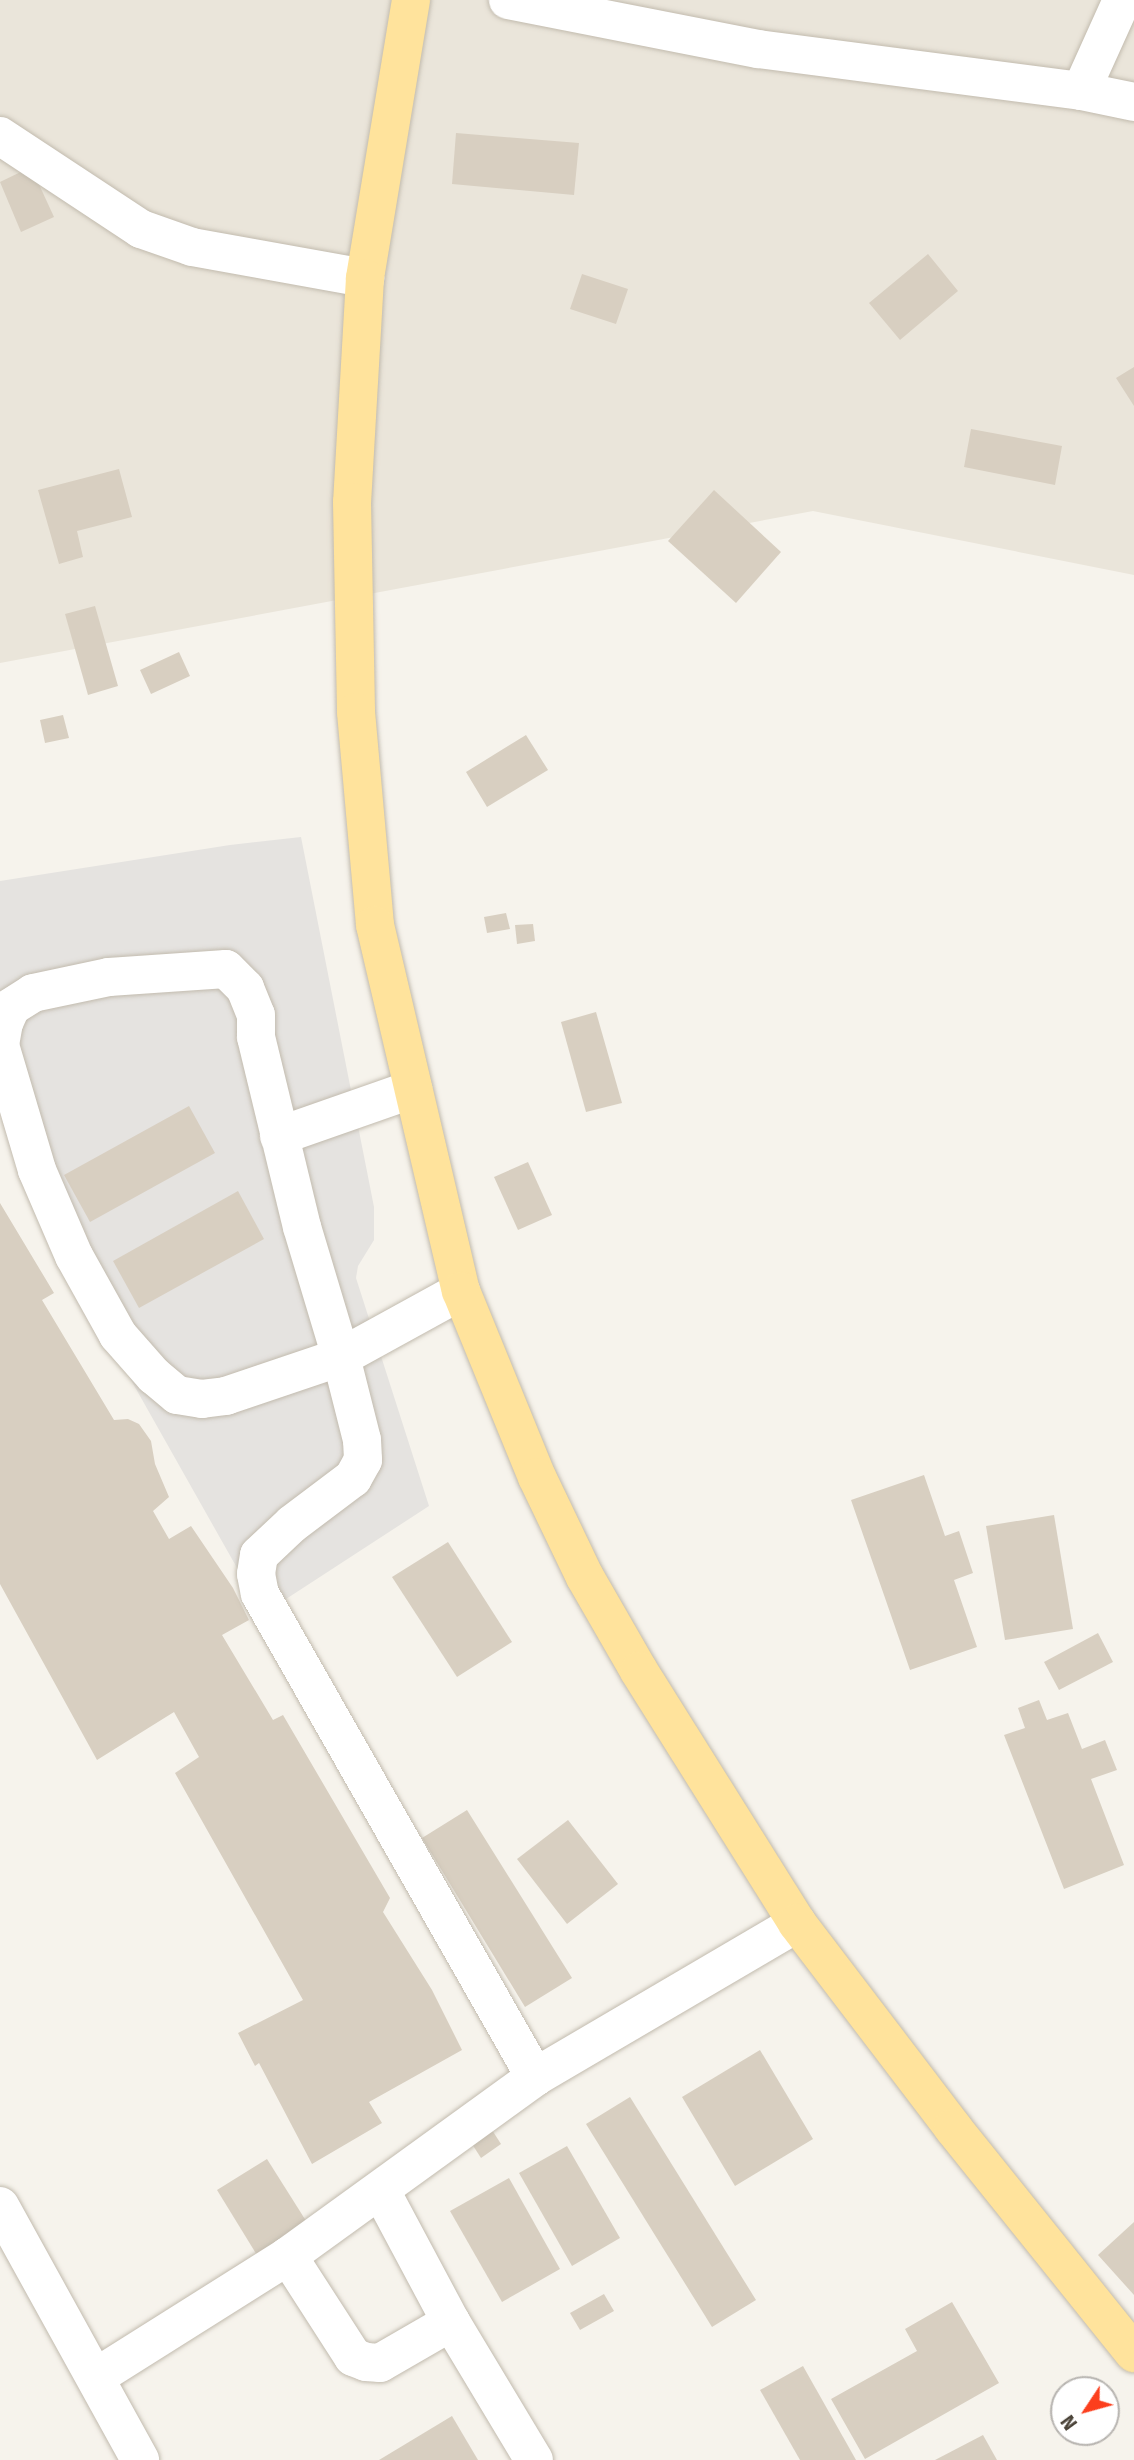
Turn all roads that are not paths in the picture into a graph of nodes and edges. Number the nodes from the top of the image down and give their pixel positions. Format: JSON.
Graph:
{"nodes":[{"id":1,"x":411,"y":0,"type":"edge"},
{"id":2,"x":508,"y":0,"type":"edge"},
{"id":3,"x":1122,"y":0,"type":"edge"},
{"id":4,"x":1081,"y":91,"type":"junction"},
{"id":5,"x":1134,"y":102,"type":"edge"},
{"id":6,"x":0,"y":136,"type":"edge"},
{"id":7,"x":365,"y":278,"type":"junction"},
{"id":8,"x":413,"y":1089,"type":"junction"},
{"id":9,"x":279,"y":1136,"type":"junction"},
{"id":10,"x":461,"y":1292,"type":"junction"},
{"id":11,"x":341,"y":1357,"type":"junction"},
{"id":12,"x":797,"y":1923,"type":"junction"},
{"id":13,"x":536,"y":2077,"type":"junction"},
{"id":14,"x":381,"y":2191,"type":"junction"},
{"id":15,"x":0,"y":2206,"type":"edge"},
{"id":16,"x":288,"y":2256,"type":"junction"},
{"id":17,"x":451,"y":2322,"type":"junction"},
{"id":18,"x":1134,"y":2353,"type":"edge"},
{"id":19,"x":96,"y":2377,"type":"junction"},
{"id":20,"x":140,"y":2460,"type":"edge"},
{"id":21,"x":534,"y":2460,"type":"edge"}],
"edges":[{"from":1,"to":7,"type":"main road"},
{"from":2,"to":4,"type":"street"},
{"from":3,"to":4,"type":"street"},
{"from":4,"to":5,"type":"street"},
{"from":6,"to":7,"type":"street"},
{"from":7,"to":8,"type":"main road"},
{"from":8,"to":9,"type":"street"},
{"from":8,"to":10,"type":"main road"},
{"from":9,"to":11,"type":"street"},
{"from":9,"to":11,"type":"street"},
{"from":10,"to":11,"type":"street"},
{"from":10,"to":12,"type":"main road"},
{"from":11,"to":13,"type":"street"},
{"from":12,"to":13,"type":"street"},
{"from":12,"to":18,"type":"main road"},
{"from":13,"to":14,"type":"street"},
{"from":14,"to":16,"type":"street"},
{"from":14,"to":17,"type":"street"},
{"from":15,"to":19,"type":"street"},
{"from":16,"to":17,"type":"street"},
{"from":16,"to":19,"type":"street"},
{"from":17,"to":21,"type":"street"},
{"from":19,"to":20,"type":"street"}]}
